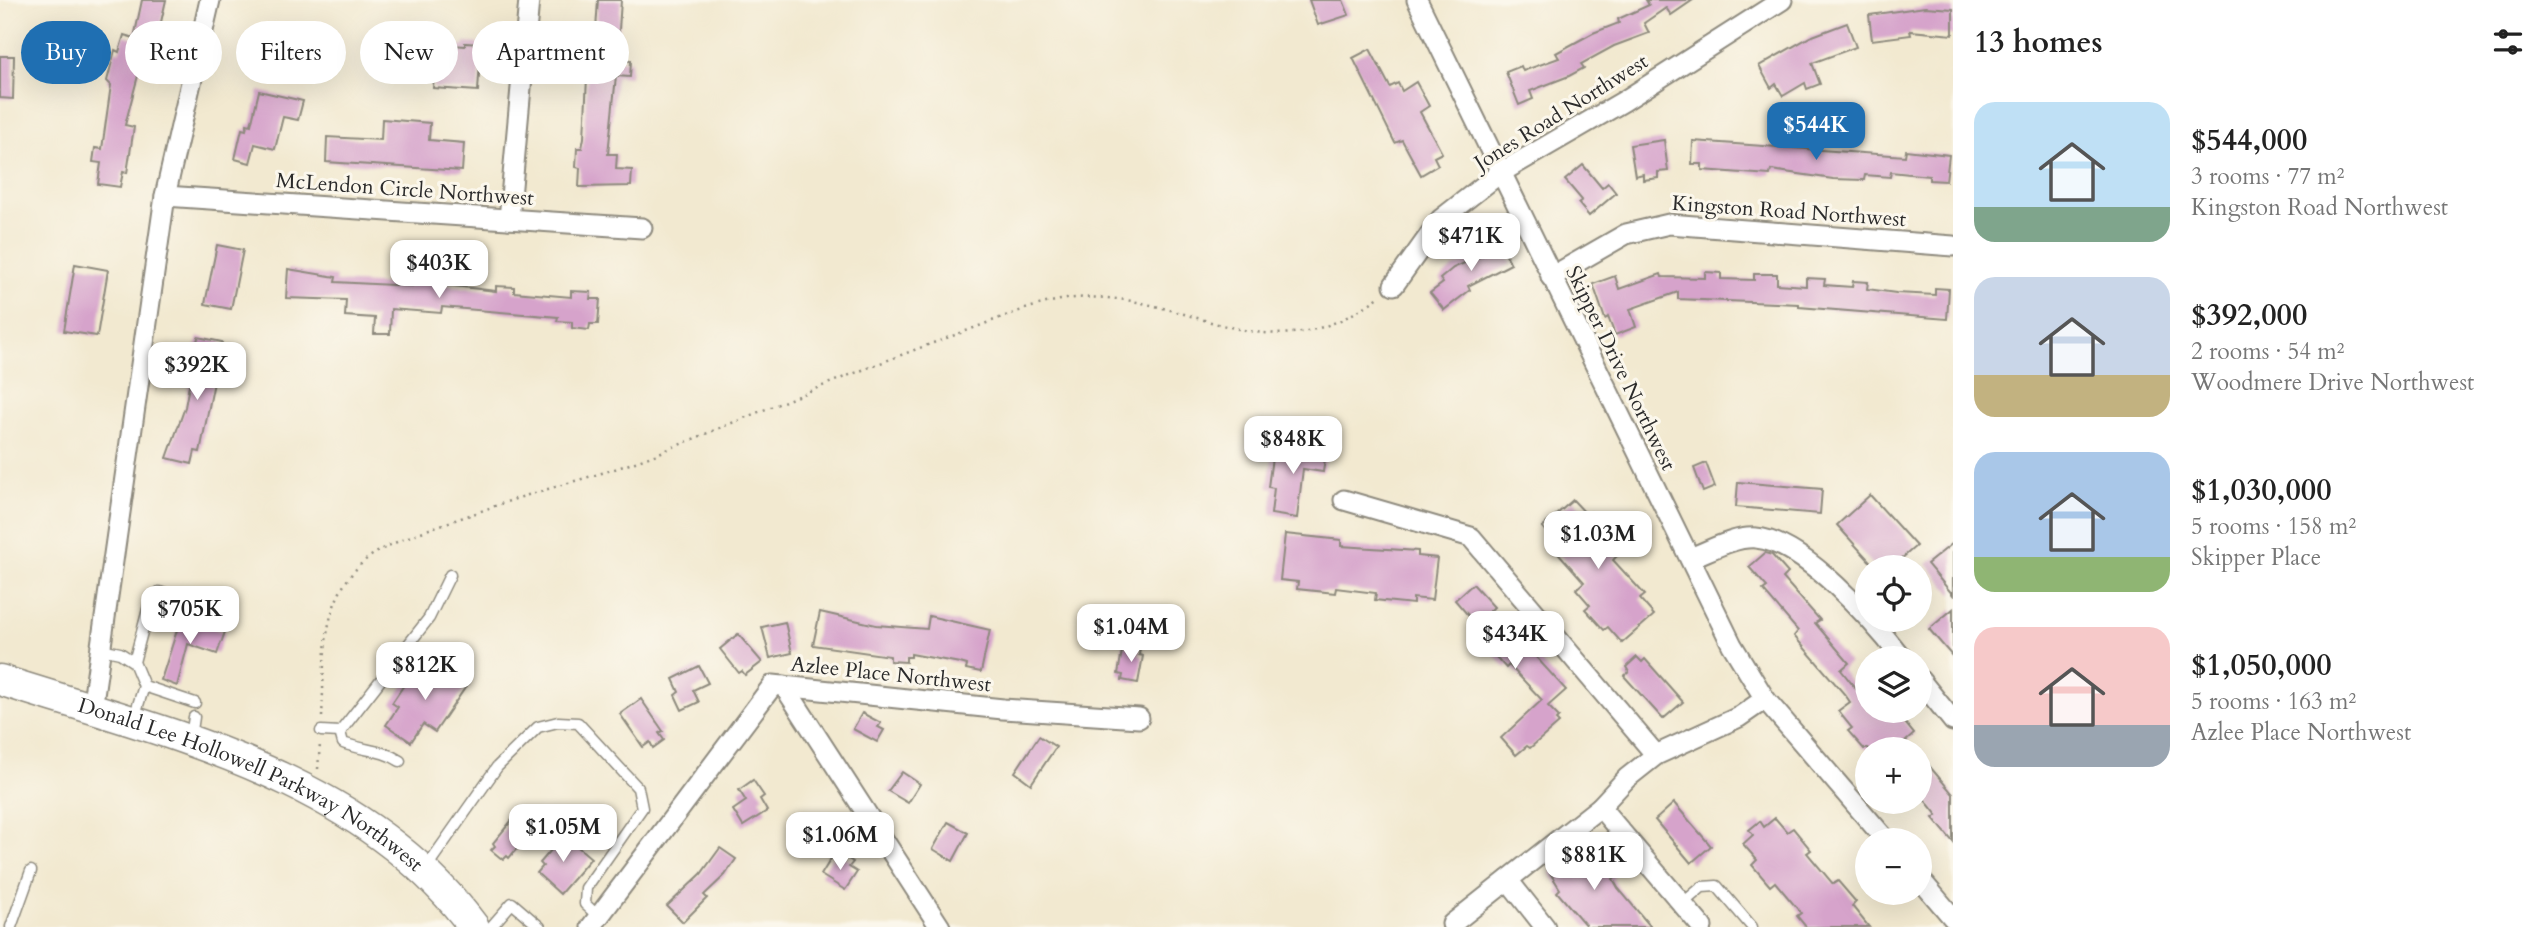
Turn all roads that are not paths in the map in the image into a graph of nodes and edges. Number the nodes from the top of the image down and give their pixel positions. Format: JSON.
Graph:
{"nodes":[{"id":1,"x":210,"y":0,"type":"edge"},
{"id":2,"x":529,"y":0,"type":"edge"},
{"id":3,"x":1417,"y":0,"type":"edge"},
{"id":4,"x":1774,"y":2,"type":"edge"},
{"id":5,"x":1500,"y":173,"type":"junction"},
{"id":6,"x":165,"y":196,"type":"junction"},
{"id":7,"x":509,"y":219,"type":"junction"},
{"id":8,"x":642,"y":228,"type":"dead end"},
{"id":9,"x":1953,"y":246,"type":"edge"},
{"id":10,"x":1551,"y":277,"type":"junction"},
{"id":11,"x":1394,"y":285,"type":"road end"},
{"id":12,"x":1344,"y":500,"type":"dead end"},
{"id":13,"x":1690,"y":558,"type":"junction"},
{"id":14,"x":450,"y":575,"type":"dead end"},
{"id":15,"x":214,"y":610,"type":"dead end"},
{"id":16,"x":1891,"y":646,"type":"edge"},
{"id":17,"x":101,"y":649,"type":"junction"},
{"id":18,"x":134,"y":662,"type":"junction"},
{"id":19,"x":0,"y":680,"type":"edge"},
{"id":20,"x":145,"y":686,"type":"junction"},
{"id":21,"x":784,"y":686,"type":"junction"},
{"id":22,"x":1932,"y":695,"type":"edge"},
{"id":23,"x":1765,"y":699,"type":"junction"},
{"id":24,"x":195,"y":702,"type":"dead end"},
{"id":25,"x":92,"y":709,"type":"junction"},
{"id":26,"x":1139,"y":718,"type":"dead end"},
{"id":27,"x":1953,"y":722,"type":"edge"},
{"id":28,"x":132,"y":723,"type":"junction"},
{"id":29,"x":321,"y":731,"type":"road end"},
{"id":30,"x":340,"y":732,"type":"junction"},
{"id":31,"x":1656,"y":755,"type":"junction"},
{"id":32,"x":400,"y":761,"type":"dead end"},
{"id":33,"x":1600,"y":807,"type":"junction"},
{"id":34,"x":1876,"y":828,"type":"edge"},
{"id":35,"x":31,"y":871,"type":"dead end"},
{"id":36,"x":424,"y":871,"type":"junction"},
{"id":37,"x":1508,"y":880,"type":"junction"},
{"id":38,"x":1932,"y":893,"type":"edge"},
{"id":39,"x":1682,"y":904,"type":"junction"},
{"id":40,"x":1953,"y":918,"type":"edge"},
{"id":41,"x":595,"y":922,"type":"edge"},
{"id":42,"x":1452,"y":924,"type":"dead end"},
{"id":43,"x":11,"y":927,"type":"edge"},
{"id":44,"x":474,"y":927,"type":"edge"},
{"id":45,"x":491,"y":927,"type":"edge"},
{"id":46,"x":540,"y":927,"type":"edge"},
{"id":47,"x":940,"y":927,"type":"edge"},
{"id":48,"x":1545,"y":927,"type":"edge"},
{"id":49,"x":1702,"y":927,"type":"edge"},
{"id":50,"x":1752,"y":927,"type":"edge"}],
"edges":[{"from":1,"to":6,"type":"street"},
{"from":2,"to":7,"type":"street"},
{"from":3,"to":5,"type":"street","name":"Skipper Drive Northwest"},
{"from":4,"to":5,"type":"street","name":"Jones Road Northwest"},
{"from":5,"to":10,"type":"street","name":"Skipper Drive Northwest"},
{"from":5,"to":11,"type":"street","name":"Jones Road Northwest"},
{"from":6,"to":7,"type":"street","name":"McLendon Circle Northwest"},
{"from":6,"to":17,"type":"street"},
{"from":7,"to":8,"type":"street","name":"McLendon Circle Northwest"},
{"from":9,"to":10,"type":"street","name":"Kingston Road Northwest"},
{"from":10,"to":13,"type":"street","name":"Skipper Drive Northwest"},
{"from":12,"to":31,"type":"street"},
{"from":13,"to":16,"type":"street"},
{"from":13,"to":23,"type":"street","name":"Skipper Drive Northwest"},
{"from":14,"to":30,"type":"lane"},
{"from":15,"to":18,"type":"lane"},
{"from":17,"to":18,"type":"lane"},
{"from":17,"to":25,"type":"street"},
{"from":18,"to":20,"type":"lane"},
{"from":19,"to":25,"type":"main road","name":"Donald Lee Hollowell Parkway Northwest"},
{"from":20,"to":24,"type":"lane"},
{"from":20,"to":28,"type":"lane"},
{"from":21,"to":26,"type":"street","name":"Azlee Place Northwest"},
{"from":21,"to":41,"type":"street","name":"Azlee Place Northwest"},
{"from":21,"to":47,"type":"street"},
{"from":22,"to":27,"type":"street"},
{"from":23,"to":31,"type":"street"},
{"from":23,"to":34,"type":"street","name":"Skipper Drive Northwest"},
{"from":25,"to":28,"type":"main road","name":"Donald Lee Hollowell Parkway Northwest"},
{"from":28,"to":36,"type":"main road","name":"Donald Lee Hollowell Parkway Northwest"},
{"from":29,"to":30,"type":"lane"},
{"from":30,"to":32,"type":"lane"},
{"from":31,"to":33,"type":"street"},
{"from":33,"to":37,"type":"street"},
{"from":33,"to":39,"type":"street"},
{"from":35,"to":43,"type":"lane"},
{"from":36,"to":41,"type":"lane"},
{"from":36,"to":44,"type":"main road","name":"Donald Lee Hollowell Parkway Northwest"},
{"from":37,"to":42,"type":"street"},
{"from":37,"to":48,"type":"street"},
{"from":38,"to":40,"type":"street"},
{"from":39,"to":49,"type":"street"},
{"from":39,"to":50,"type":"lane"},
{"from":45,"to":46,"type":"lane"}]}
